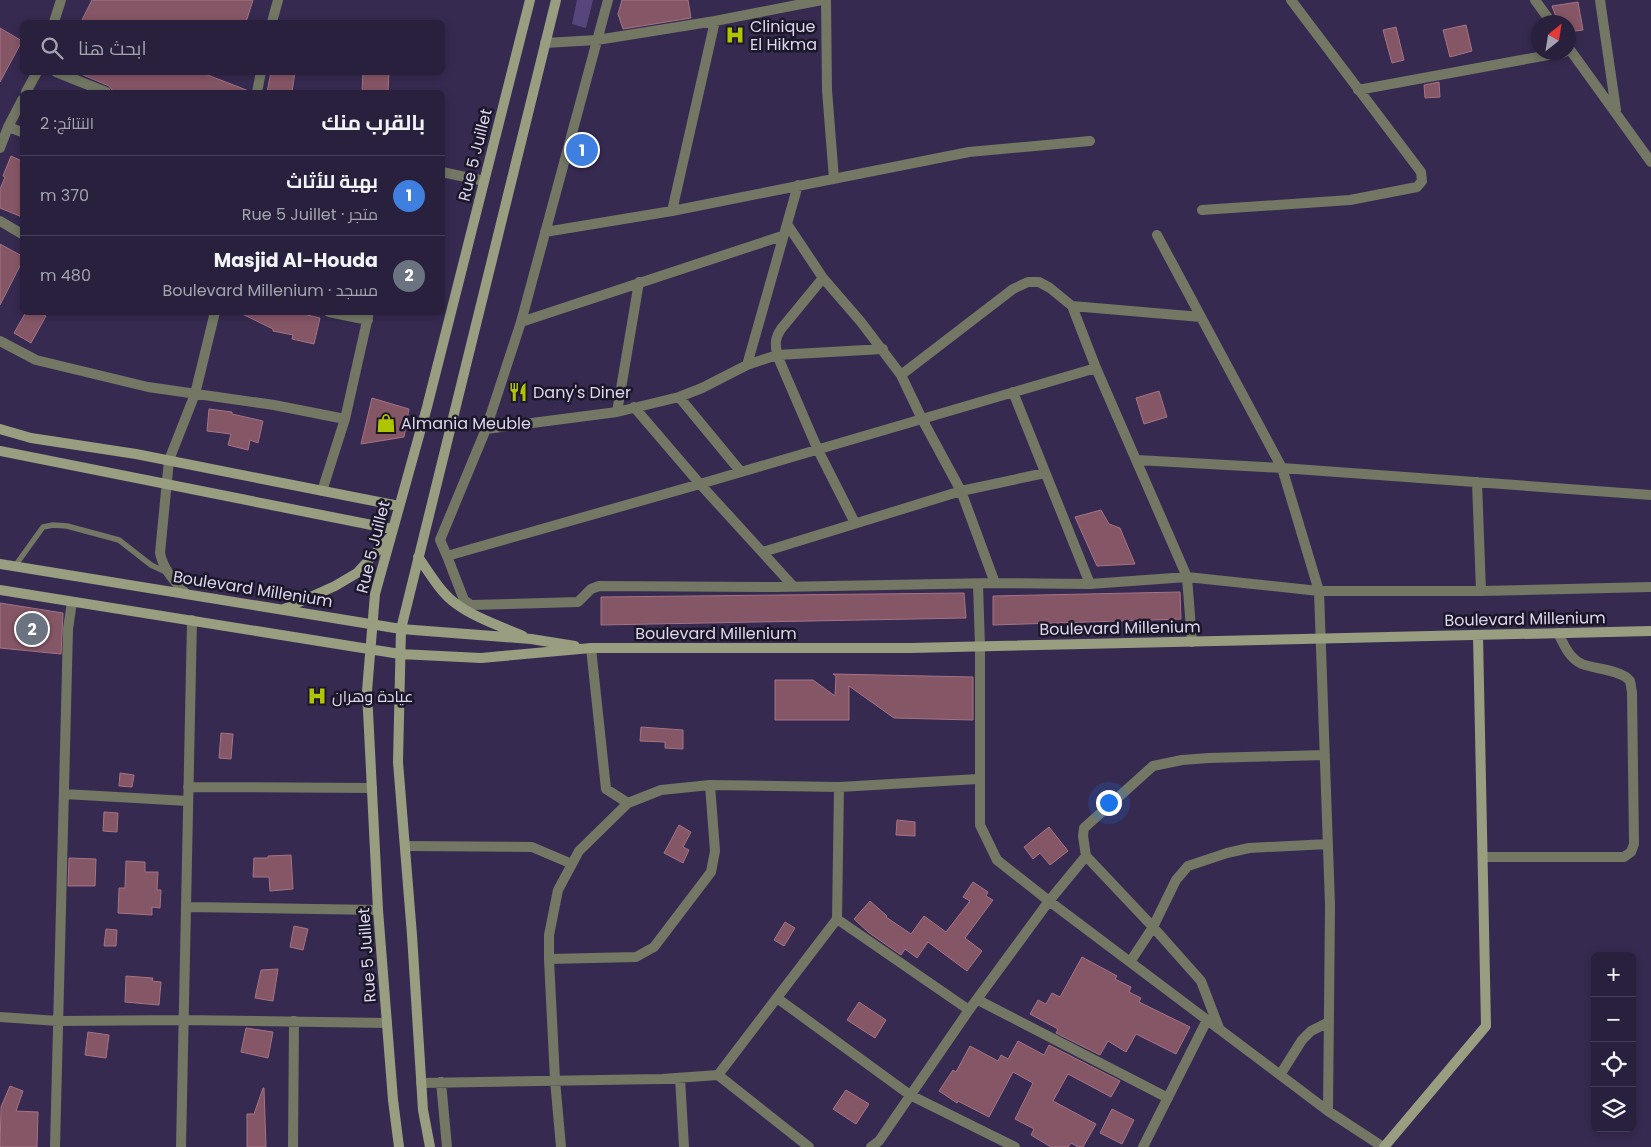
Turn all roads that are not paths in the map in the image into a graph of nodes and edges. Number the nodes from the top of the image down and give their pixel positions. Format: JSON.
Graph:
{"nodes":[{"id":1,"x":61,"y":0,"type":"edge"},
{"id":2,"x":278,"y":0,"type":"edge"},
{"id":3,"x":530,"y":0,"type":"edge"},
{"id":4,"x":556,"y":0,"type":"edge"},
{"id":5,"x":608,"y":0,"type":"edge"},
{"id":6,"x":822,"y":0,"type":"edge"},
{"id":7,"x":826,"y":0,"type":"edge"},
{"id":8,"x":1291,"y":0,"type":"edge"},
{"id":9,"x":1535,"y":0,"type":"edge"},
{"id":10,"x":1600,"y":0,"type":"edge"},
{"id":11,"x":1546,"y":15,"type":"edge"},
{"id":12,"x":55,"y":20,"type":"edge"},
{"id":13,"x":273,"y":20,"type":"edge"},
{"id":14,"x":715,"y":21,"type":"junction"},
{"id":15,"x":597,"y":40,"type":"junction"},
{"id":16,"x":545,"y":43,"type":"junction"},
{"id":17,"x":1531,"y":58,"type":"edge"},
{"id":18,"x":1575,"y":60,"type":"edge"},
{"id":19,"x":35,"y":75,"type":"edge"},
{"id":20,"x":64,"y":75,"type":"edge"},
{"id":21,"x":260,"y":75,"type":"edge"},
{"id":22,"x":27,"y":90,"type":"edge"},
{"id":23,"x":101,"y":90,"type":"edge"},
{"id":24,"x":257,"y":90,"type":"edge"},
{"id":25,"x":1358,"y":90,"type":"junction"},
{"id":26,"x":20,"y":104,"type":"edge"},
{"id":27,"x":1616,"y":114,"type":"junction"},
{"id":28,"x":8,"y":127,"type":"junction"},
{"id":29,"x":20,"y":131,"type":"edge"},
{"id":30,"x":1090,"y":141,"type":"dead end"},
{"id":31,"x":0,"y":148,"type":"edge"},
{"id":32,"x":1651,"y":162,"type":"edge"},
{"id":33,"x":445,"y":173,"type":"edge"},
{"id":34,"x":834,"y":179,"type":"junction"},
{"id":35,"x":484,"y":181,"type":"junction"},
{"id":36,"x":798,"y":185,"type":"junction"},
{"id":37,"x":1202,"y":210,"type":"dead end"},
{"id":38,"x":672,"y":211,"type":"junction"},
{"id":39,"x":0,"y":221,"type":"edge"},
{"id":40,"x":787,"y":224,"type":"junction"},
{"id":41,"x":545,"y":232,"type":"junction"},
{"id":42,"x":20,"y":233,"type":"edge"},
{"id":43,"x":1158,"y":235,"type":"dead end"},
{"id":44,"x":782,"y":236,"type":"junction"},
{"id":45,"x":822,"y":278,"type":"junction"},
{"id":46,"x":640,"y":282,"type":"junction"},
{"id":47,"x":1072,"y":306,"type":"junction"},
{"id":48,"x":214,"y":315,"type":"edge"},
{"id":49,"x":369,"y":316,"type":"edge"},
{"id":50,"x":1201,"y":317,"type":"junction"},
{"id":51,"x":521,"y":322,"type":"junction"},
{"id":52,"x":0,"y":341,"type":"edge"},
{"id":53,"x":883,"y":350,"type":"junction"},
{"id":54,"x":777,"y":355,"type":"junction"},
{"id":55,"x":747,"y":365,"type":"junction"},
{"id":56,"x":1096,"y":368,"type":"junction"},
{"id":57,"x":901,"y":375,"type":"junction"},
{"id":58,"x":1013,"y":392,"type":"junction"},
{"id":59,"x":195,"y":394,"type":"junction"},
{"id":60,"x":680,"y":397,"type":"junction"},
{"id":61,"x":634,"y":407,"type":"junction"},
{"id":62,"x":617,"y":412,"type":"junction"},
{"id":63,"x":346,"y":419,"type":"junction"},
{"id":64,"x":922,"y":419,"type":"junction"},
{"id":65,"x":0,"y":429,"type":"edge"},
{"id":66,"x":486,"y":429,"type":"junction"},
{"id":67,"x":818,"y":450,"type":"junction"},
{"id":68,"x":0,"y":452,"type":"edge"},
{"id":69,"x":169,"y":460,"type":"junction"},
{"id":70,"x":1137,"y":460,"type":"junction"},
{"id":71,"x":1282,"y":468,"type":"junction"},
{"id":72,"x":742,"y":472,"type":"junction"},
{"id":73,"x":1046,"y":473,"type":"junction"},
{"id":74,"x":1477,"y":482,"type":"junction"},
{"id":75,"x":700,"y":484,"type":"junction"},
{"id":76,"x":167,"y":485,"type":"junction"},
{"id":77,"x":322,"y":491,"type":"junction"},
{"id":78,"x":961,"y":491,"type":"junction"},
{"id":79,"x":1651,"y":496,"type":"edge"},
{"id":80,"x":399,"y":506,"type":"junction"},
{"id":81,"x":855,"y":523,"type":"junction"},
{"id":82,"x":391,"y":533,"type":"junction"},
{"id":83,"x":422,"y":539,"type":"junction"},
{"id":84,"x":440,"y":540,"type":"junction"},
{"id":85,"x":762,"y":552,"type":"junction"},
{"id":86,"x":448,"y":556,"type":"junction"},
{"id":87,"x":418,"y":557,"type":"junction"},
{"id":88,"x":0,"y":564,"type":"edge"},
{"id":89,"x":15,"y":566,"type":"junction"},
{"id":90,"x":168,"y":573,"type":"junction"},
{"id":91,"x":1187,"y":577,"type":"junction"},
{"id":92,"x":995,"y":583,"type":"junction"},
{"id":93,"x":978,"y":584,"type":"junction"},
{"id":94,"x":1090,"y":584,"type":"junction"},
{"id":95,"x":792,"y":586,"type":"junction"},
{"id":96,"x":1651,"y":587,"type":"edge"},
{"id":97,"x":0,"y":590,"type":"edge"},
{"id":98,"x":1319,"y":591,"type":"junction"},
{"id":99,"x":1481,"y":591,"type":"junction"},
{"id":100,"x":186,"y":594,"type":"junction"},
{"id":101,"x":72,"y":602,"type":"junction"},
{"id":102,"x":283,"y":610,"type":"junction"},
{"id":103,"x":192,"y":620,"type":"junction"},
{"id":104,"x":372,"y":625,"type":"junction"},
{"id":105,"x":401,"y":629,"type":"junction"},
{"id":106,"x":1651,"y":631,"type":"edge"},
{"id":107,"x":1558,"y":634,"type":"junction"},
{"id":108,"x":1478,"y":635,"type":"junction"},
{"id":109,"x":531,"y":639,"type":"junction"},
{"id":110,"x":1321,"y":639,"type":"junction"},
{"id":111,"x":1192,"y":642,"type":"junction"},
{"id":112,"x":980,"y":646,"type":"junction"},
{"id":113,"x":590,"y":648,"type":"junction"},
{"id":114,"x":371,"y":649,"type":"junction"},
{"id":115,"x":400,"y":654,"type":"junction"},
{"id":116,"x":1325,"y":755,"type":"junction"},
{"id":117,"x":978,"y":779,"type":"junction"},
{"id":118,"x":710,"y":785,"type":"junction"},
{"id":119,"x":188,"y":787,"type":"junction"},
{"id":120,"x":840,"y":787,"type":"junction"},
{"id":121,"x":372,"y":788,"type":"junction"},
{"id":122,"x":64,"y":794,"type":"junction"},
{"id":123,"x":188,"y":801,"type":"junction"},
{"id":124,"x":628,"y":803,"type":"junction"},
{"id":125,"x":1328,"y":844,"type":"junction"},
{"id":126,"x":405,"y":846,"type":"junction"},
{"id":127,"x":1086,"y":856,"type":"junction"},
{"id":128,"x":1483,"y":857,"type":"junction"},
{"id":129,"x":572,"y":864,"type":"junction"},
{"id":130,"x":1049,"y":901,"type":"junction"},
{"id":131,"x":186,"y":907,"type":"junction"},
{"id":132,"x":378,"y":910,"type":"junction"},
{"id":133,"x":837,"y":919,"type":"junction"},
{"id":134,"x":1153,"y":927,"type":"junction"},
{"id":135,"x":549,"y":959,"type":"junction"},
{"id":136,"x":1130,"y":962,"type":"junction"},
{"id":137,"x":777,"y":998,"type":"junction"},
{"id":138,"x":978,"y":1000,"type":"junction"},
{"id":139,"x":969,"y":1010,"type":"junction"},
{"id":140,"x":0,"y":1017,"type":"edge"},
{"id":141,"x":183,"y":1020,"type":"junction"},
{"id":142,"x":1208,"y":1020,"type":"junction"},
{"id":143,"x":58,"y":1021,"type":"junction"},
{"id":144,"x":294,"y":1021,"type":"junction"},
{"id":145,"x":1329,"y":1022,"type":"junction"},
{"id":146,"x":387,"y":1023,"type":"junction"},
{"id":147,"x":1219,"y":1029,"type":"junction"},
{"id":148,"x":718,"y":1075,"type":"junction"},
{"id":149,"x":1280,"y":1075,"type":"junction"},
{"id":150,"x":680,"y":1078,"type":"junction"},
{"id":151,"x":556,"y":1080,"type":"junction"},
{"id":152,"x":440,"y":1082,"type":"junction"},
{"id":153,"x":421,"y":1083,"type":"junction"},
{"id":154,"x":910,"y":1095,"type":"junction"},
{"id":155,"x":1168,"y":1098,"type":"junction"},
{"id":156,"x":1328,"y":1111,"type":"junction"},
{"id":157,"x":877,"y":1145,"type":"edge"},
{"id":158,"x":55,"y":1147,"type":"edge"},
{"id":159,"x":181,"y":1147,"type":"edge"},
{"id":160,"x":293,"y":1147,"type":"edge"},
{"id":161,"x":400,"y":1147,"type":"edge"},
{"id":162,"x":430,"y":1147,"type":"edge"},
{"id":163,"x":447,"y":1147,"type":"edge"},
{"id":164,"x":561,"y":1147,"type":"edge"},
{"id":165,"x":684,"y":1147,"type":"edge"},
{"id":166,"x":809,"y":1147,"type":"edge"},
{"id":167,"x":1015,"y":1147,"type":"edge"},
{"id":168,"x":1143,"y":1147,"type":"edge"},
{"id":169,"x":1384,"y":1147,"type":"edge"}],
"edges":[{"from":1,"to":12,"type":"street"},
{"from":2,"to":13,"type":"street"},
{"from":3,"to":35,"type":"main road","name":"Rue 5 Juillet"},
{"from":4,"to":16,"type":"main road"},
{"from":5,"to":15,"type":"street"},
{"from":6,"to":14,"type":"street"},
{"from":7,"to":34,"type":"street"},
{"from":8,"to":25,"type":"street"},
{"from":9,"to":11,"type":"street"},
{"from":10,"to":27,"type":"street"},
{"from":14,"to":15,"type":"street"},
{"from":14,"to":38,"type":"street"},
{"from":15,"to":16,"type":"street"},
{"from":15,"to":41,"type":"street"},
{"from":16,"to":83,"type":"main road"},
{"from":17,"to":25,"type":"street"},
{"from":18,"to":27,"type":"street"},
{"from":19,"to":22,"type":"street"},
{"from":20,"to":23,"type":"street"},
{"from":21,"to":24,"type":"street"},
{"from":25,"to":37,"type":"street"},
{"from":26,"to":28,"type":"street"},
{"from":27,"to":32,"type":"street"},
{"from":28,"to":29,"type":"street"},
{"from":28,"to":31,"type":"street"},
{"from":30,"to":34,"type":"street"},
{"from":33,"to":35,"type":"street"},
{"from":34,"to":36,"type":"street"},
{"from":35,"to":80,"type":"main road","name":"Rue 5 Juillet"},
{"from":36,"to":38,"type":"street"},
{"from":36,"to":40,"type":"street"},
{"from":38,"to":41,"type":"street"},
{"from":39,"to":42,"type":"street"},
{"from":40,"to":44,"type":"street"},
{"from":40,"to":45,"type":"street"},
{"from":41,"to":51,"type":"street"},
{"from":43,"to":50,"type":"street"},
{"from":44,"to":46,"type":"street"},
{"from":44,"to":55,"type":"street"},
{"from":45,"to":53,"type":"street"},
{"from":45,"to":54,"type":"street"},
{"from":46,"to":51,"type":"street"},
{"from":46,"to":62,"type":"street"},
{"from":47,"to":50,"type":"street"},
{"from":47,"to":56,"type":"street"},
{"from":47,"to":57,"type":"street"},
{"from":48,"to":59,"type":"street"},
{"from":49,"to":63,"type":"street"},
{"from":50,"to":71,"type":"street"},
{"from":51,"to":66,"type":"street"},
{"from":52,"to":59,"type":"street"},
{"from":53,"to":54,"type":"street"},
{"from":53,"to":57,"type":"street"},
{"from":54,"to":55,"type":"street"},
{"from":54,"to":67,"type":"street"},
{"from":55,"to":60,"type":"street"},
{"from":56,"to":58,"type":"street"},
{"from":56,"to":70,"type":"street"},
{"from":57,"to":64,"type":"street"},
{"from":58,"to":64,"type":"street"},
{"from":58,"to":73,"type":"street"},
{"from":59,"to":63,"type":"street"},
{"from":59,"to":69,"type":"street"},
{"from":60,"to":61,"type":"street"},
{"from":60,"to":72,"type":"street"},
{"from":61,"to":62,"type":"street"},
{"from":61,"to":75,"type":"street"},
{"from":62,"to":66,"type":"street"},
{"from":63,"to":77,"type":"street"},
{"from":64,"to":67,"type":"street"},
{"from":64,"to":78,"type":"street"},
{"from":65,"to":69,"type":"main road"},
{"from":66,"to":84,"type":"street"},
{"from":67,"to":72,"type":"street"},
{"from":67,"to":81,"type":"street"},
{"from":68,"to":76,"type":"main road"},
{"from":69,"to":76,"type":"street"},
{"from":69,"to":77,"type":"main road"},
{"from":70,"to":71,"type":"street"},
{"from":70,"to":91,"type":"street"},
{"from":71,"to":74,"type":"street"},
{"from":71,"to":98,"type":"street"},
{"from":72,"to":75,"type":"street"},
{"from":73,"to":78,"type":"street"},
{"from":73,"to":94,"type":"street"},
{"from":74,"to":79,"type":"street"},
{"from":74,"to":99,"type":"street"},
{"from":75,"to":85,"type":"street"},
{"from":75,"to":86,"type":"street"},
{"from":76,"to":82,"type":"main road"},
{"from":76,"to":90,"type":"street"},
{"from":77,"to":80,"type":"main road"},
{"from":78,"to":81,"type":"street"},
{"from":78,"to":92,"type":"street"},
{"from":80,"to":82,"type":"main road","name":"Rue 5 Juillet"},
{"from":81,"to":85,"type":"street"},
{"from":82,"to":102,"type":"main road"},
{"from":82,"to":104,"type":"main road","name":"Rue 5 Juillet"},
{"from":83,"to":84,"type":"street"},
{"from":83,"to":87,"type":"main road"},
{"from":84,"to":86,"type":"street"},
{"from":85,"to":95,"type":"street"},
{"from":86,"to":95,"type":"street"},
{"from":87,"to":105,"type":"main road"},
{"from":87,"to":109,"type":"main road"},
{"from":88,"to":89,"type":"main road","name":"Boulevard Millenium"},
{"from":89,"to":90,"type":"lane"},
{"from":89,"to":100,"type":"main road","name":"Boulevard Millenium"},
{"from":90,"to":100,"type":"street"},
{"from":91,"to":94,"type":"street"},
{"from":91,"to":98,"type":"street"},
{"from":91,"to":111,"type":"street"},
{"from":92,"to":93,"type":"street"},
{"from":92,"to":94,"type":"street"},
{"from":93,"to":95,"type":"street"},
{"from":93,"to":112,"type":"street"},
{"from":96,"to":99,"type":"street"},
{"from":97,"to":101,"type":"main road","name":"Boulevard Millenium"},
{"from":98,"to":99,"type":"street"},
{"from":98,"to":110,"type":"street"},
{"from":100,"to":102,"type":"main road","name":"Boulevard Millenium"},
{"from":101,"to":103,"type":"main road","name":"Boulevard Millenium"},
{"from":101,"to":122,"type":"street"},
{"from":102,"to":104,"type":"main road","name":"Boulevard Millenium"},
{"from":103,"to":114,"type":"main road","name":"Boulevard Millenium"},
{"from":103,"to":119,"type":"street"},
{"from":104,"to":105,"type":"main road","name":"Boulevard Millenium"},
{"from":104,"to":114,"type":"main road","name":"Rue 5 Juillet"},
{"from":105,"to":109,"type":"main road","name":"Boulevard Millenium"},
{"from":105,"to":115,"type":"main road"},
{"from":106,"to":107,"type":"main road","name":"Boulevard Millenium"},
{"from":107,"to":108,"type":"main road","name":"Boulevard Millenium"},
{"from":107,"to":128,"type":"street"},
{"from":108,"to":110,"type":"main road","name":"Boulevard Millenium"},
{"from":108,"to":128,"type":"main road"},
{"from":109,"to":113,"type":"main road","name":"Boulevard Millenium"},
{"from":110,"to":111,"type":"main road","name":"Boulevard Millenium"},
{"from":110,"to":116,"type":"street"},
{"from":111,"to":112,"type":"main road","name":"Boulevard Millenium"},
{"from":112,"to":113,"type":"main road","name":"Boulevard Millenium"},
{"from":112,"to":117,"type":"street"},
{"from":113,"to":115,"type":"main road","name":"Boulevard Millenium"},
{"from":113,"to":124,"type":"street"},
{"from":114,"to":115,"type":"main road","name":"Boulevard Millenium"},
{"from":114,"to":121,"type":"main road","name":"Rue 5 Juillet"},
{"from":115,"to":126,"type":"main road"},
{"from":116,"to":125,"type":"street"},
{"from":116,"to":127,"type":"street"},
{"from":117,"to":120,"type":"street"},
{"from":117,"to":130,"type":"street"},
{"from":118,"to":120,"type":"street"},
{"from":118,"to":124,"type":"street"},
{"from":118,"to":135,"type":"street"},
{"from":119,"to":121,"type":"street"},
{"from":119,"to":123,"type":"street"},
{"from":120,"to":133,"type":"street"},
{"from":121,"to":132,"type":"main road","name":"Rue 5 Juillet"},
{"from":122,"to":123,"type":"street"},
{"from":122,"to":143,"type":"street"},
{"from":123,"to":131,"type":"street"},
{"from":124,"to":129,"type":"street"},
{"from":125,"to":134,"type":"street"},
{"from":125,"to":145,"type":"street"},
{"from":126,"to":129,"type":"street"},
{"from":126,"to":153,"type":"main road"},
{"from":127,"to":130,"type":"street"},
{"from":127,"to":134,"type":"street"},
{"from":128,"to":169,"type":"main road"},
{"from":129,"to":135,"type":"street"},
{"from":130,"to":136,"type":"street"},
{"from":130,"to":138,"type":"street"},
{"from":131,"to":132,"type":"street"},
{"from":131,"to":141,"type":"street"},
{"from":132,"to":146,"type":"main road","name":"Rue 5 Juillet"},
{"from":133,"to":137,"type":"street"},
{"from":133,"to":139,"type":"street"},
{"from":134,"to":136,"type":"street"},
{"from":134,"to":147,"type":"street"},
{"from":135,"to":151,"type":"street"},
{"from":136,"to":142,"type":"street"},
{"from":137,"to":148,"type":"street"},
{"from":137,"to":154,"type":"street"},
{"from":138,"to":139,"type":"street"},
{"from":138,"to":155,"type":"street"},
{"from":139,"to":154,"type":"street"},
{"from":140,"to":143,"type":"street"},
{"from":141,"to":143,"type":"street"},
{"from":141,"to":144,"type":"street"},
{"from":141,"to":159,"type":"street"},
{"from":142,"to":147,"type":"street"},
{"from":142,"to":155,"type":"street"},
{"from":143,"to":158,"type":"street"},
{"from":144,"to":146,"type":"street"},
{"from":144,"to":160,"type":"street"},
{"from":145,"to":149,"type":"street"},
{"from":145,"to":156,"type":"street"},
{"from":146,"to":161,"type":"main road","name":"Rue 5 Juillet"},
{"from":147,"to":149,"type":"street"},
{"from":148,"to":150,"type":"street"},
{"from":148,"to":166,"type":"street"},
{"from":149,"to":156,"type":"street"},
{"from":150,"to":151,"type":"street"},
{"from":150,"to":165,"type":"street"},
{"from":151,"to":152,"type":"street"},
{"from":151,"to":164,"type":"street"},
{"from":152,"to":153,"type":"street"},
{"from":152,"to":163,"type":"street"},
{"from":153,"to":162,"type":"main road"},
{"from":154,"to":157,"type":"street"},
{"from":154,"to":167,"type":"street"},
{"from":155,"to":168,"type":"street"},
{"from":156,"to":169,"type":"street"}]}
